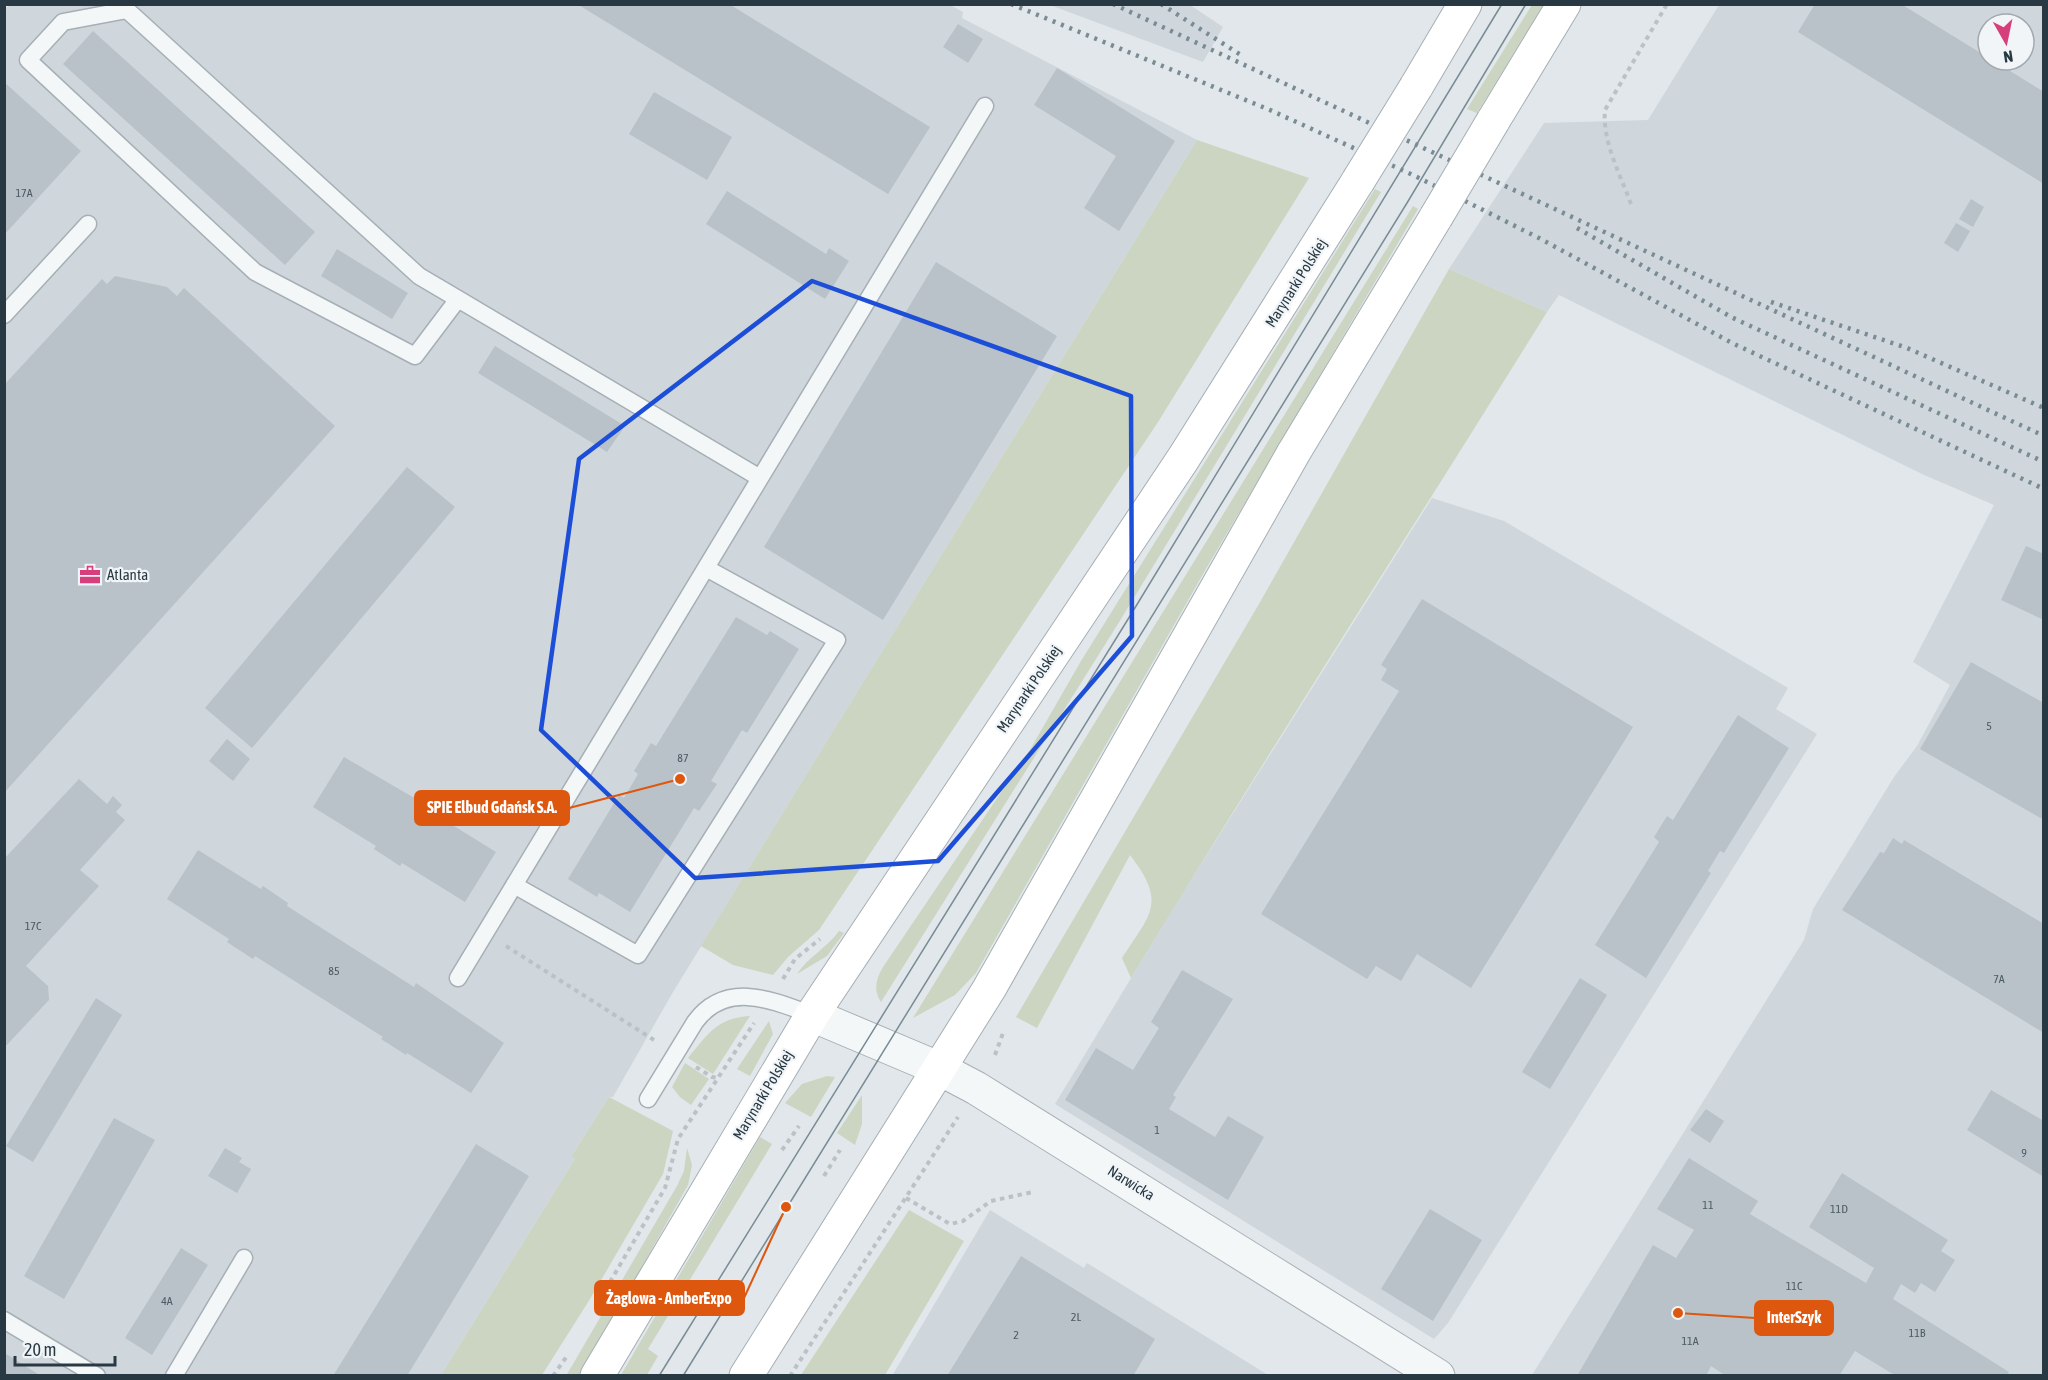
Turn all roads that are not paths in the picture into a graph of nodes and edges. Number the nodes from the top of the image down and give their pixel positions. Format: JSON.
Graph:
{"nodes":[{"id":1,"x":1465,"y":4,"type":"edge"},
{"id":2,"x":1564,"y":4,"type":"edge"},
{"id":3,"x":986,"y":105,"type":"dead end"},
{"id":4,"x":88,"y":224,"type":"dead end"},
{"id":5,"x":458,"y":299,"type":"junction"},
{"id":6,"x":4,"y":315,"type":"edge"},
{"id":7,"x":760,"y":478,"type":"junction"},
{"id":8,"x":706,"y":568,"type":"junction"},
{"id":9,"x":514,"y":885,"type":"junction"},
{"id":10,"x":458,"y":978,"type":"dead end"},
{"id":11,"x":812,"y":1015,"type":"junction"},
{"id":12,"x":940,"y":1069,"type":"junction"},
{"id":13,"x":648,"y":1099,"type":"dead end"},
{"id":14,"x":244,"y":1258,"type":"dead end"},
{"id":15,"x":4,"y":1320,"type":"edge"},
{"id":16,"x":97,"y":1376,"type":"edge"},
{"id":17,"x":174,"y":1376,"type":"edge"},
{"id":18,"x":597,"y":1376,"type":"edge"},
{"id":19,"x":747,"y":1376,"type":"edge"},
{"id":20,"x":1438,"y":1376,"type":"edge"}],
"edges":[{"from":1,"to":11,"type":"main road","name":"Marynarki Polskiej","bridge":true},
{"from":2,"to":12,"type":"main road","bridge":true},
{"from":3,"to":7,"type":"lane"},
{"from":4,"to":6,"type":"lane"},
{"from":5,"to":5,"type":"lane"},
{"from":5,"to":7,"type":"lane"},
{"from":7,"to":8,"type":"lane"},
{"from":8,"to":9,"type":"lane"},
{"from":8,"to":9,"type":"lane"},
{"from":9,"to":10,"type":"lane"},
{"from":11,"to":12,"type":"street","name":"Narwicka"},
{"from":11,"to":13,"type":"lane"},
{"from":11,"to":18,"type":"main road","name":"Marynarki Polskiej"},
{"from":12,"to":19,"type":"main road"},
{"from":12,"to":20,"type":"street","name":"Narwicka"},
{"from":14,"to":17,"type":"lane"},
{"from":15,"to":16,"type":"lane"}]}
